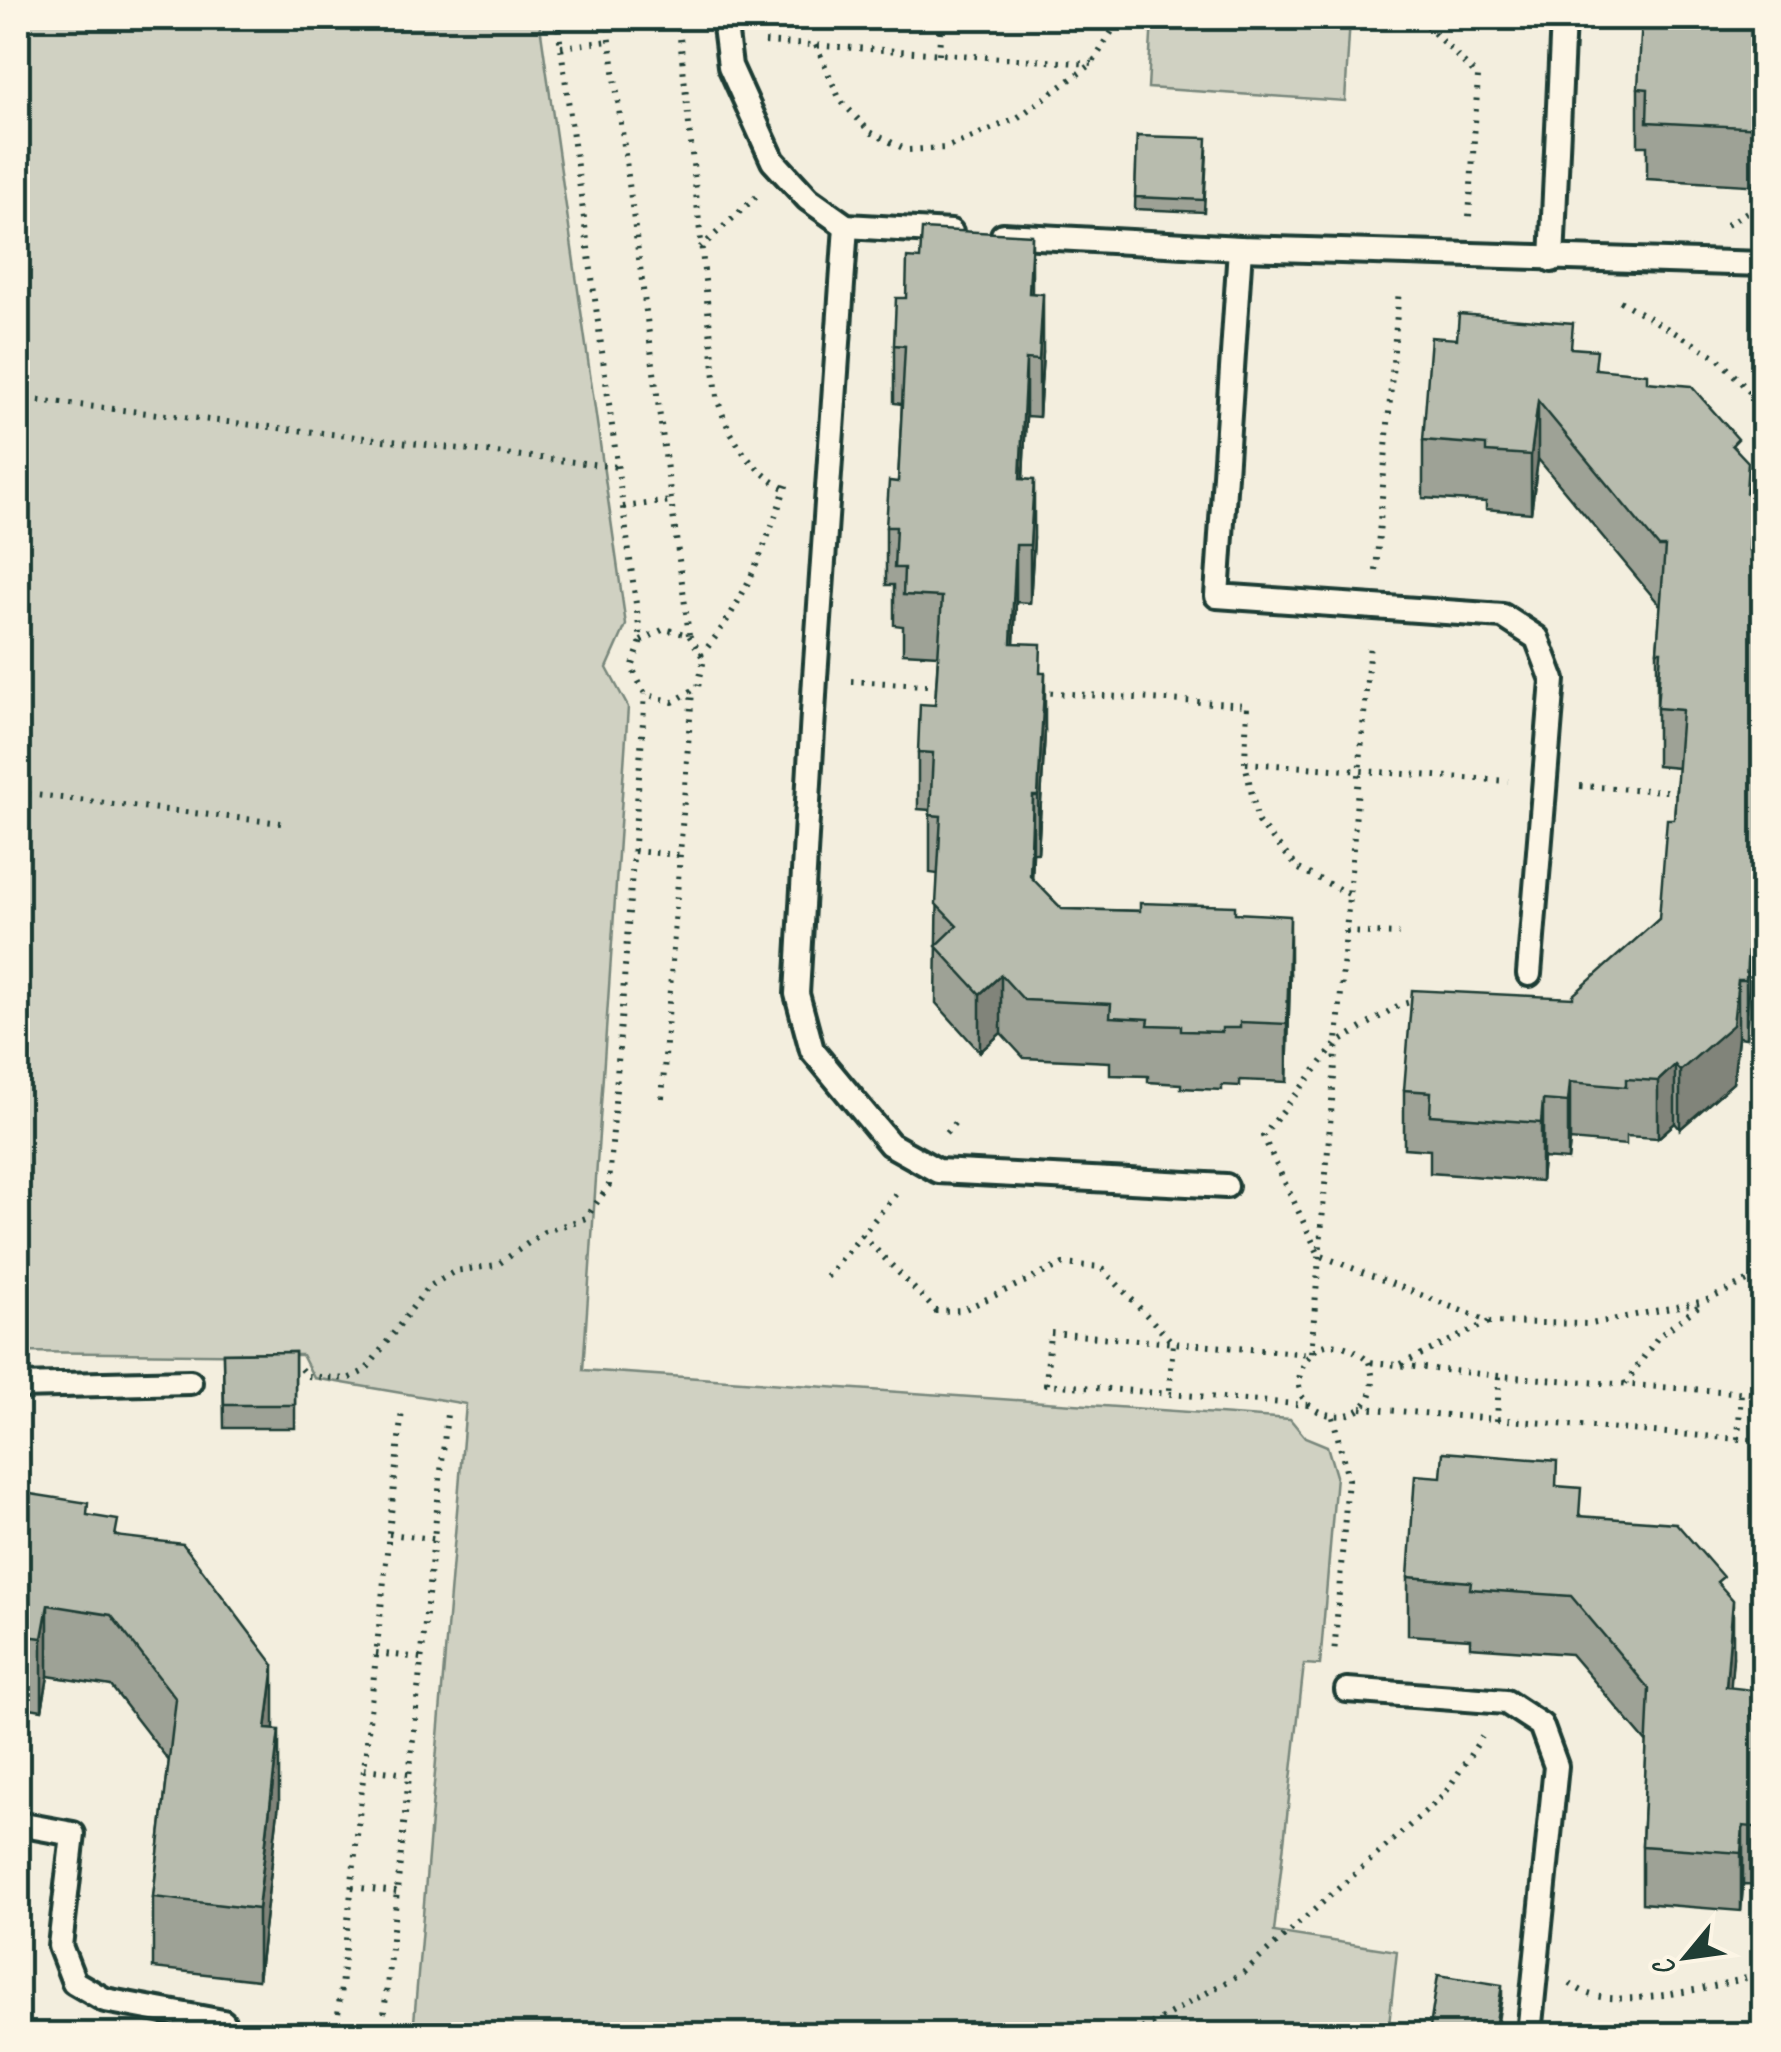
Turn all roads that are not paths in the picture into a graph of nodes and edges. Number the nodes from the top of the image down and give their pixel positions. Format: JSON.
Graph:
{"nodes":[{"id":1,"x":724,"y":18,"type":"edge"},
{"id":2,"x":1563,"y":18,"type":"edge"},
{"id":3,"x":846,"y":226,"type":"junction"},
{"id":4,"x":1240,"y":248,"type":"junction"},
{"id":5,"x":1552,"y":260,"type":"junction"},
{"id":6,"x":1764,"y":264,"type":"edge"},
{"id":7,"x":1529,"y":974,"type":"dead end"},
{"id":8,"x":1226,"y":1186,"type":"dead end"},
{"id":9,"x":190,"y":1382,"type":"dead end"},
{"id":10,"x":18,"y":1386,"type":"edge"},
{"id":11,"x":1347,"y":1690,"type":"dead end"},
{"id":12,"x":18,"y":1824,"type":"edge"},
{"id":13,"x":224,"y":2022,"type":"dead end"},
{"id":14,"x":1529,"y":2034,"type":"edge"}],
"edges":[{"from":1,"to":3,"type":"lane"},
{"from":2,"to":5,"type":"lane"},
{"from":3,"to":4,"type":"lane"},
{"from":3,"to":8,"type":"lane"},
{"from":4,"to":5,"type":"lane"},
{"from":4,"to":7,"type":"lane"},
{"from":5,"to":6,"type":"lane"},
{"from":9,"to":10,"type":"lane"},
{"from":11,"to":14,"type":"lane"},
{"from":12,"to":13,"type":"lane"}]}
